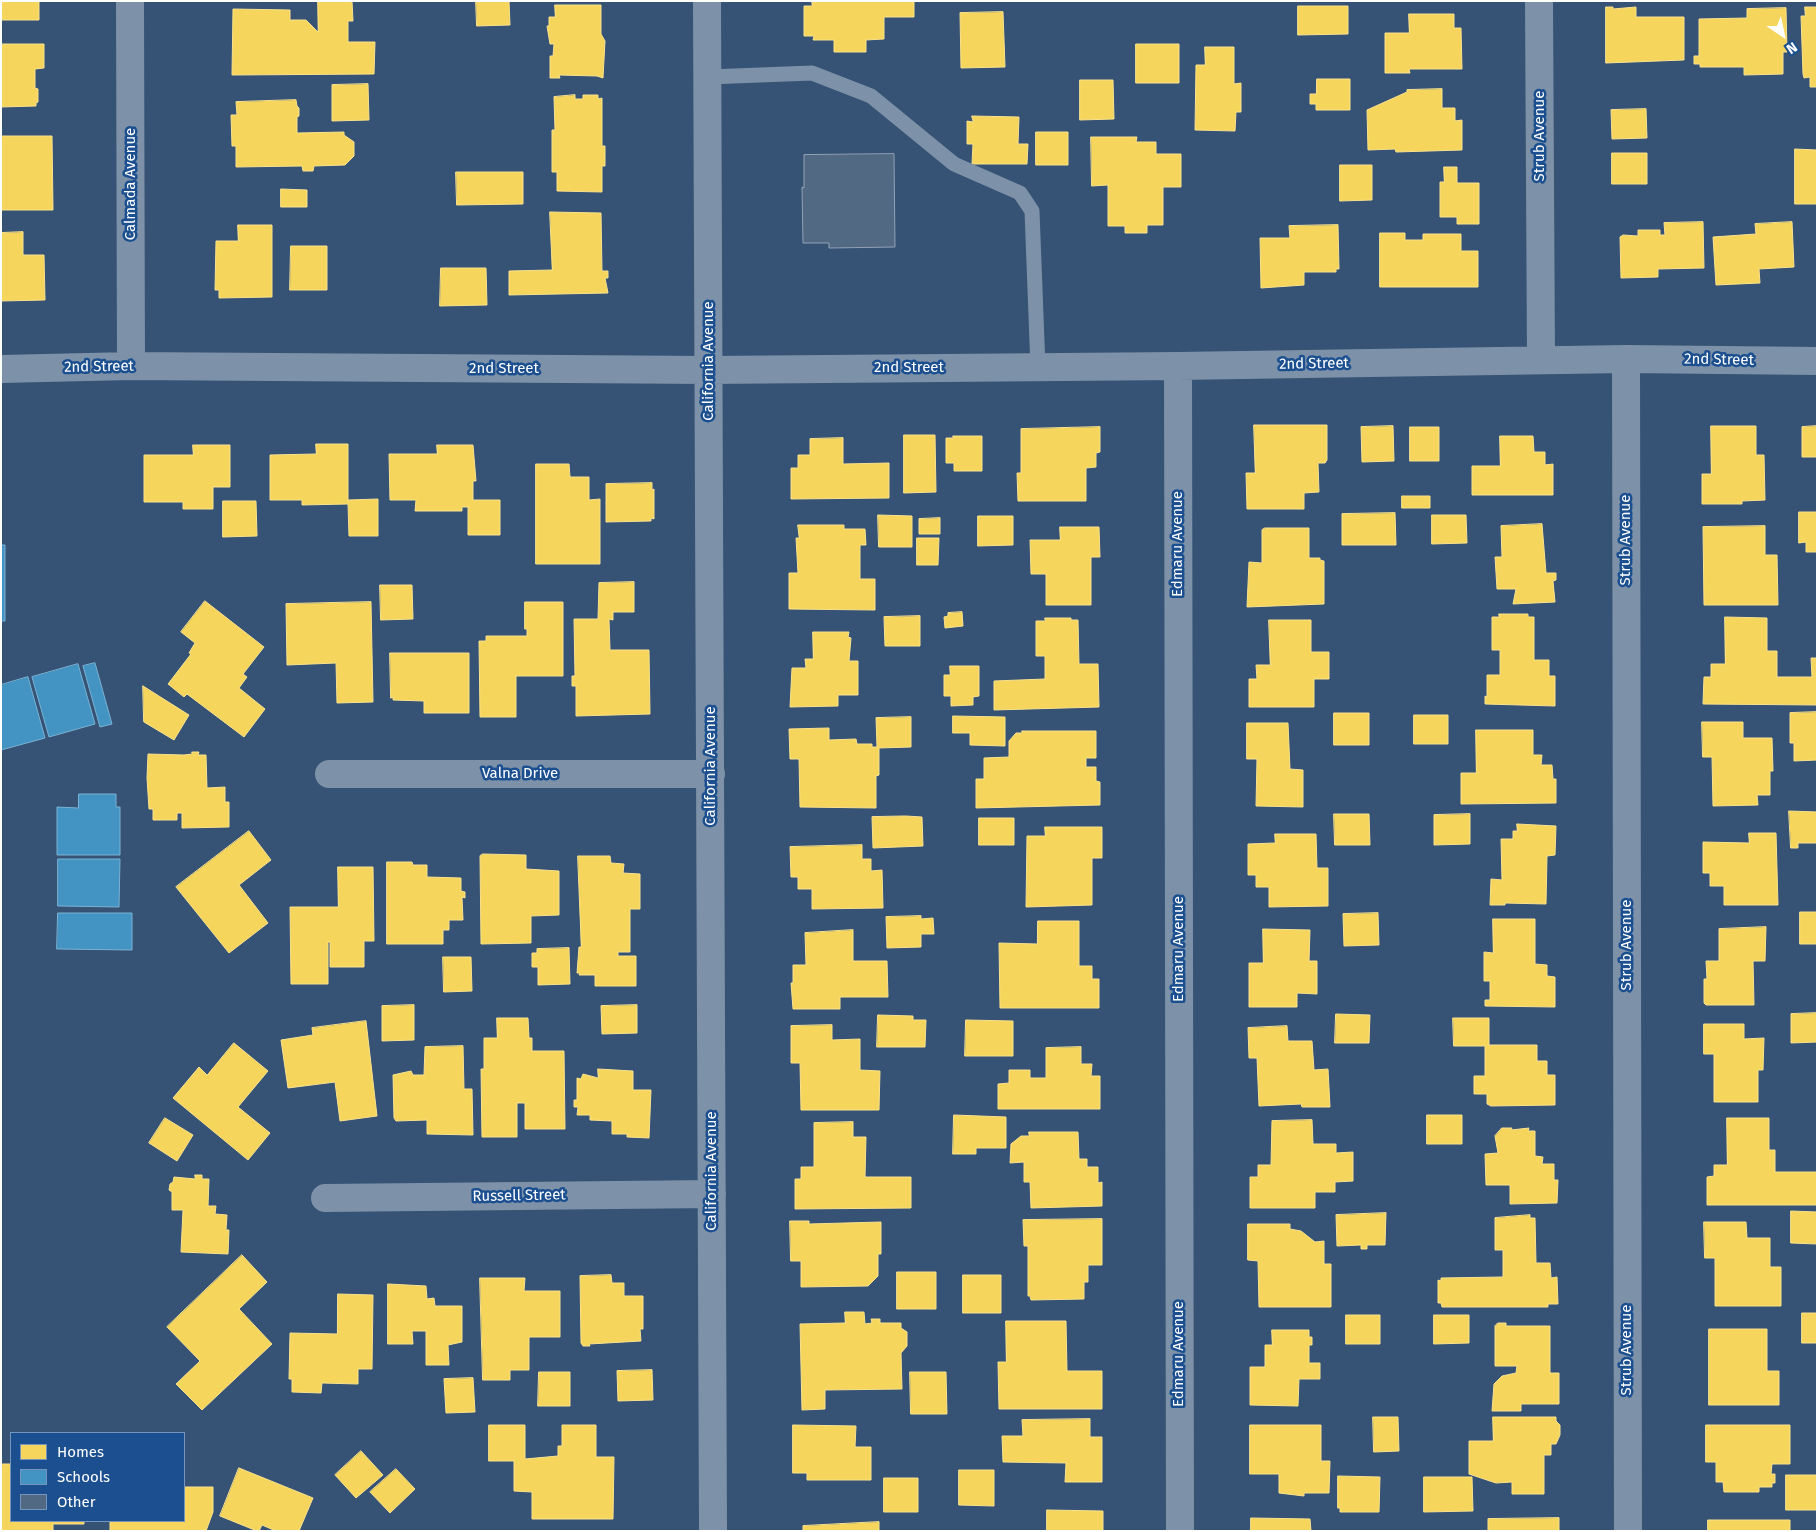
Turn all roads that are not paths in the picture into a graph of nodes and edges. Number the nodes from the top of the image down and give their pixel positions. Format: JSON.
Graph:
{"nodes":[{"id":1,"x":130,"y":1,"type":"edge"},
{"id":2,"x":707,"y":1,"type":"edge"},
{"id":3,"x":1538,"y":1,"type":"edge"},
{"id":4,"x":708,"y":77,"type":"junction"},
{"id":5,"x":1626,"y":358,"type":"junction"},
{"id":6,"x":1541,"y":360,"type":"junction"},
{"id":7,"x":1817,"y":361,"type":"edge"},
{"id":8,"x":131,"y":366,"type":"junction"},
{"id":9,"x":1178,"y":366,"type":"junction"},
{"id":10,"x":1,"y":368,"type":"edge"},
{"id":11,"x":1038,"y":368,"type":"junction"},
{"id":12,"x":709,"y":370,"type":"junction"},
{"id":13,"x":329,"y":774,"type":"dead end"},
{"id":14,"x":711,"y":774,"type":"junction"},
{"id":15,"x":712,"y":1194,"type":"junction"},
{"id":16,"x":325,"y":1198,"type":"dead end"},
{"id":17,"x":713,"y":1531,"type":"edge"},
{"id":18,"x":1180,"y":1531,"type":"edge"},
{"id":19,"x":1628,"y":1531,"type":"edge"}],
"edges":[{"from":1,"to":8,"type":"street","name":"Calmada Avenue"},
{"from":2,"to":4,"type":"street","name":"California Avenue"},
{"from":3,"to":6,"type":"street","name":"Strub Avenue"},
{"from":4,"to":11,"type":"lane"},
{"from":4,"to":12,"type":"street","name":"California Avenue"},
{"from":5,"to":6,"type":"street","name":"2nd Street"},
{"from":5,"to":7,"type":"street","name":"2nd Street"},
{"from":5,"to":19,"type":"street","name":"Strub Avenue"},
{"from":6,"to":9,"type":"street","name":"2nd Street"},
{"from":8,"to":10,"type":"street","name":"2nd Street"},
{"from":8,"to":12,"type":"street","name":"2nd Street"},
{"from":9,"to":11,"type":"street","name":"2nd Street"},
{"from":9,"to":18,"type":"street","name":"Edmaru Avenue"},
{"from":11,"to":12,"type":"street","name":"2nd Street"},
{"from":12,"to":14,"type":"street","name":"California Avenue"},
{"from":13,"to":14,"type":"street","name":"Valna Drive"},
{"from":14,"to":15,"type":"street","name":"California Avenue"},
{"from":15,"to":16,"type":"street","name":"Russell Street"},
{"from":15,"to":17,"type":"street","name":"California Avenue"}]}
